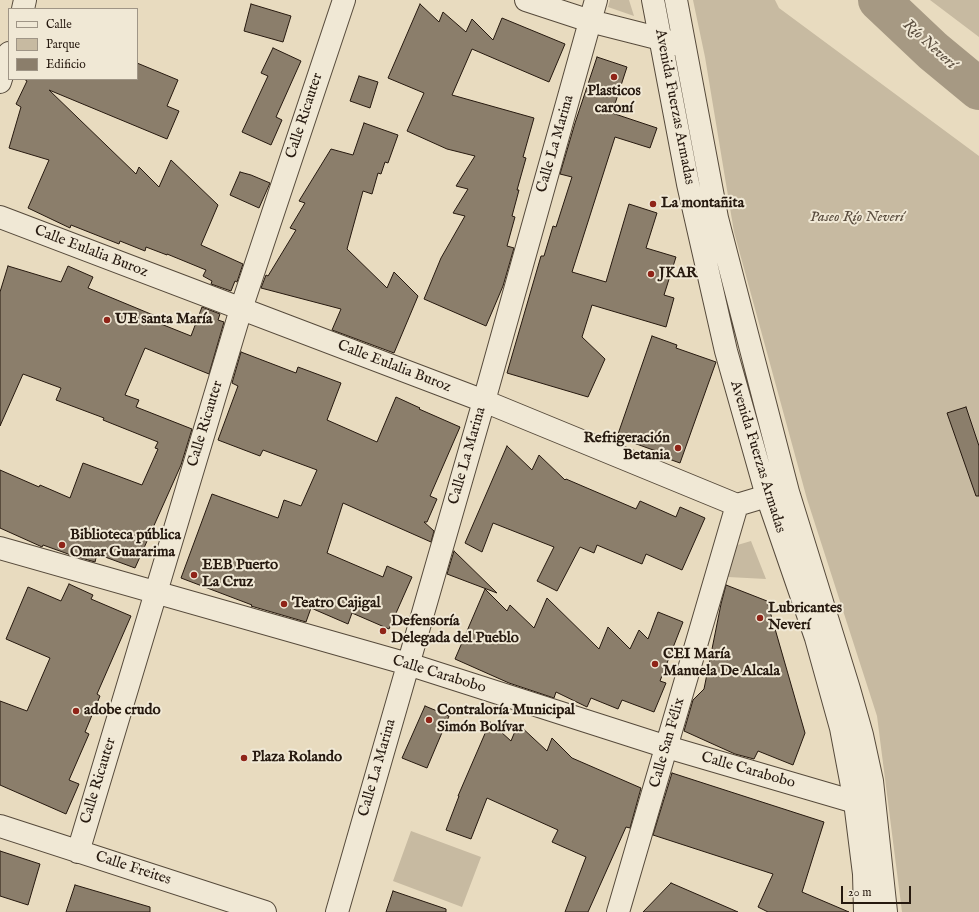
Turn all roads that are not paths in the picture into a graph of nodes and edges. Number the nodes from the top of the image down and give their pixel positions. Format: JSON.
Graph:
{"nodes":[{"id":1,"x":344,"y":0,"type":"edge"},
{"id":2,"x":526,"y":0,"type":"edge"},
{"id":3,"x":596,"y":0,"type":"edge"},
{"id":4,"x":653,"y":0,"type":"edge"},
{"id":5,"x":676,"y":0,"type":"edge"},
{"id":6,"x":590,"y":21,"type":"junction"},
{"id":7,"x":661,"y":39,"type":"junction"},
{"id":8,"x":685,"y":47,"type":"junction"},
{"id":9,"x":8,"y":56,"type":"edge"},
{"id":10,"x":0,"y":82,"type":"edge"},
{"id":11,"x":0,"y":217,"type":"edge"},
{"id":12,"x":241,"y":309,"type":"junction"},
{"id":13,"x":484,"y":401,"type":"junction"},
{"id":14,"x":777,"y":494,"type":"junction"},
{"id":15,"x":737,"y":505,"type":"junction"},
{"id":16,"x":0,"y":548,"type":"edge"},
{"id":17,"x":156,"y":593,"type":"junction"},
{"id":18,"x":408,"y":664,"type":"junction"},
{"id":19,"x":666,"y":747,"type":"junction"},
{"id":20,"x":865,"y":805,"type":"junction"},
{"id":21,"x":0,"y":826,"type":"edge"},
{"id":22,"x":78,"y":852,"type":"junction"},
{"id":23,"x":265,"y":912,"type":"edge"},
{"id":24,"x":337,"y":912,"type":"edge"},
{"id":25,"x":618,"y":912,"type":"edge"},
{"id":26,"x":865,"y":912,"type":"edge"},
{"id":27,"x":886,"y":912,"type":"edge"}],
"edges":[{"from":1,"to":12,"type":"street","name":"Calle Ricauter"},
{"from":2,"to":6,"type":"street"},
{"from":3,"to":6,"type":"street","name":"Calle La Marina"},
{"from":4,"to":7,"type":"street","name":"Avenida Fuerzas Armadas"},
{"from":5,"to":8,"type":"street","name":"Avenida Fuerzas Armadas"},
{"from":6,"to":7,"type":"street"},
{"from":6,"to":13,"type":"street","name":"Calle La Marina"},
{"from":7,"to":8,"type":"street"},
{"from":7,"to":14,"type":"street","name":"Avenida Fuerzas Armadas"},
{"from":8,"to":14,"type":"street","name":"Avenida Fuerzas Armadas"},
{"from":9,"to":10,"type":"street"},
{"from":11,"to":12,"type":"street","name":"Calle Eulalia Buroz"},
{"from":12,"to":13,"type":"street","name":"Calle Eulalia Buroz"},
{"from":12,"to":17,"type":"street","name":"Calle Ricauter"},
{"from":13,"to":15,"type":"street","name":"Calle Eulalia Buroz"},
{"from":13,"to":18,"type":"street","name":"Calle La Marina"},
{"from":14,"to":15,"type":"street"},
{"from":14,"to":20,"type":"street","name":"Avenida Fuerzas Armadas"},
{"from":15,"to":19,"type":"street","name":"Calle San Félix"},
{"from":16,"to":17,"type":"street","name":"Calle Carabobo"},
{"from":17,"to":18,"type":"street","name":"Calle Carabobo"},
{"from":17,"to":22,"type":"street","name":"Calle Ricauter"},
{"from":18,"to":19,"type":"street","name":"Calle Carabobo"},
{"from":18,"to":24,"type":"street","name":"Calle La Marina"},
{"from":19,"to":20,"type":"street","name":"Calle Carabobo"},
{"from":19,"to":25,"type":"street","name":"Calle San Félix"},
{"from":20,"to":26,"type":"street","name":"Avenida Fuerzas Armadas"},
{"from":20,"to":27,"type":"street","name":"Avenida Fuerzas Armadas"},
{"from":21,"to":22,"type":"street","name":"Calle Freites"},
{"from":22,"to":23,"type":"street","name":"Calle Freites"}]}
